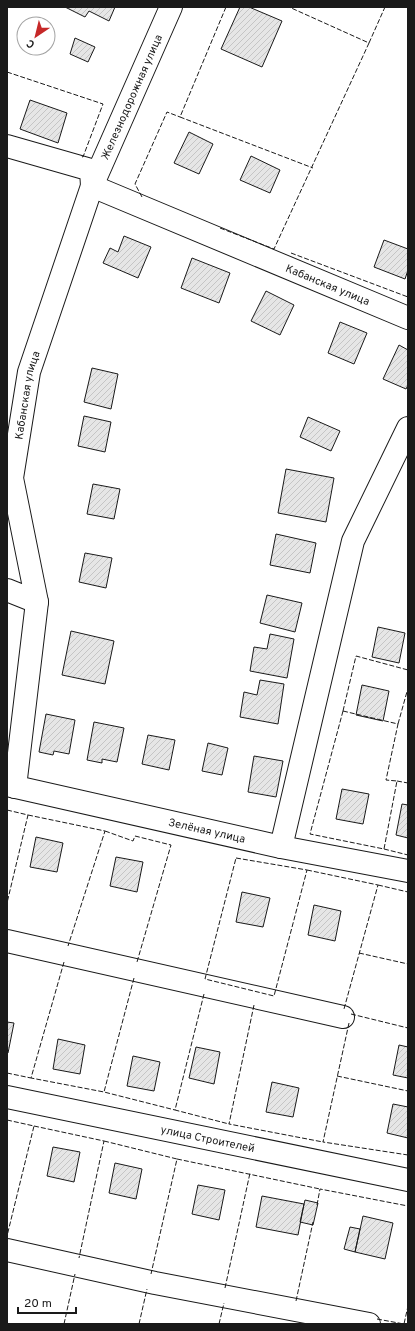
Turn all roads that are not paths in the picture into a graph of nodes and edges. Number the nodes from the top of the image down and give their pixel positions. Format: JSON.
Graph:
{"nodes":[{"id":1,"x":172,"y":7,"type":"edge"},
{"id":2,"x":7,"y":146,"type":"edge"},
{"id":3,"x":92,"y":186,"type":"junction"},
{"id":4,"x":408,"y":318,"type":"edge"},
{"id":5,"x":408,"y":428,"type":"edge"},
{"id":6,"x":7,"y":590,"type":"edge"},
{"id":7,"x":37,"y":602,"type":"junction"},
{"id":8,"x":11,"y":786,"type":"edge"},
{"id":9,"x":281,"y":846,"type":"junction"},
{"id":10,"x":408,"y":871,"type":"edge"},
{"id":11,"x":7,"y":941,"type":"edge"},
{"id":12,"x":343,"y":1017,"type":"dead end"},
{"id":13,"x":7,"y":1097,"type":"edge"},
{"id":14,"x":408,"y":1180,"type":"edge"},
{"id":15,"x":7,"y":1250,"type":"edge"},
{"id":16,"x":369,"y":1324,"type":"edge"}],
"edges":[{"from":1,"to":3,"type":"street","name":"Железнодорожная улица"},
{"from":2,"to":3,"type":"street"},
{"from":3,"to":4,"type":"street","name":"Кабанская улица"},
{"from":3,"to":7,"type":"street","name":"Кабанская улица"},
{"from":5,"to":9,"type":"street"},
{"from":6,"to":7,"type":"street"},
{"from":7,"to":8,"type":"street","name":"Кабанская улица"},
{"from":8,"to":9,"type":"street","name":"Зелёная улица"},
{"from":9,"to":10,"type":"street","name":"Зелёная улица"},
{"from":11,"to":12,"type":"street"},
{"from":13,"to":14,"type":"street","name":"улица Строителей"},
{"from":15,"to":16,"type":"street"}]}
